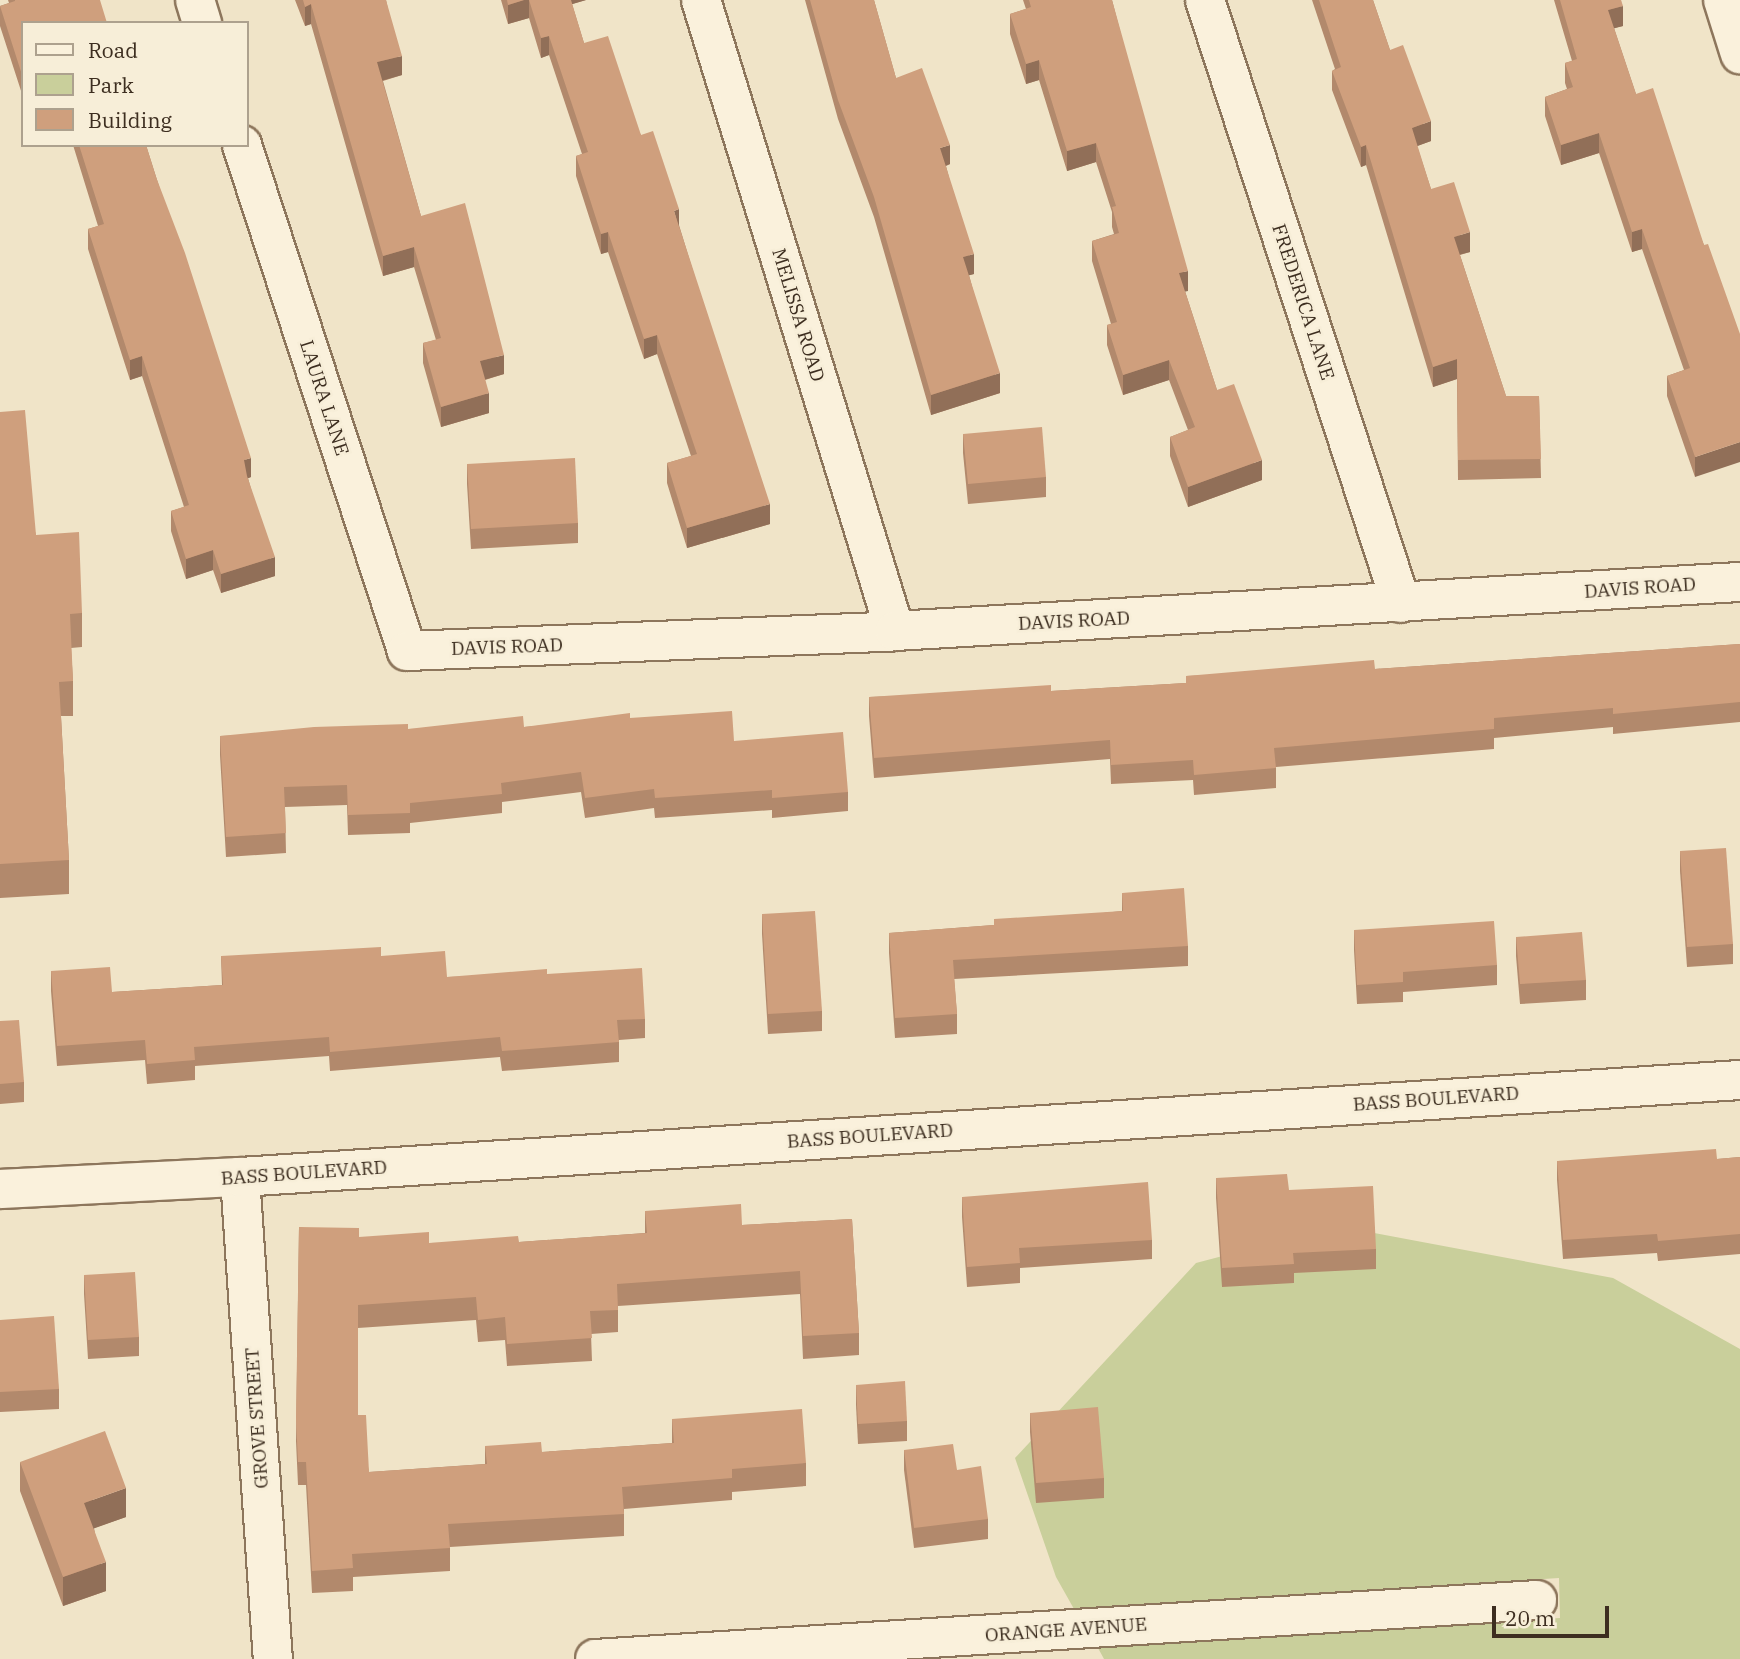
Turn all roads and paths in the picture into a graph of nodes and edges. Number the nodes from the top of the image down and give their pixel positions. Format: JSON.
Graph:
{"nodes":[{"id":1,"x":195,"y":0,"type":"edge"},
{"id":2,"x":701,"y":0,"type":"edge"},
{"id":3,"x":1205,"y":0,"type":"edge"},
{"id":4,"x":1723,"y":0,"type":"edge"},
{"id":5,"x":201,"y":21,"type":"edge"},
{"id":6,"x":1740,"y":54,"type":"edge"},
{"id":7,"x":243,"y":147,"type":"edge"},
{"id":8,"x":1740,"y":582,"type":"edge"},
{"id":9,"x":1401,"y":603,"type":"junction"},
{"id":10,"x":894,"y":631,"type":"junction"},
{"id":11,"x":407,"y":651,"type":"joint"},
{"id":12,"x":1740,"y":1080,"type":"edge"},
{"id":13,"x":240,"y":1177,"type":"junction"},
{"id":14,"x":0,"y":1189,"type":"edge"},
{"id":15,"x":1537,"y":1600,"type":"dead end"},
{"id":16,"x":273,"y":1659,"type":"edge"},
{"id":17,"x":595,"y":1659,"type":"edge"}],
"edges":[{"from":1,"to":5,"type":"street"},
{"from":2,"to":10,"type":"street","name":"MELISSA ROAD"},
{"from":3,"to":9,"type":"street","name":"FREDERICA LANE"},
{"from":4,"to":6,"type":"street"},
{"from":7,"to":11,"type":"street","name":"LAURA LANE"},
{"from":8,"to":9,"type":"street","name":"DAVIS ROAD"},
{"from":9,"to":10,"type":"street","name":"DAVIS ROAD"},
{"from":10,"to":11,"type":"street","name":"DAVIS ROAD"},
{"from":12,"to":13,"type":"street","name":"BASS BOULEVARD"},
{"from":13,"to":14,"type":"street","name":"BASS BOULEVARD"},
{"from":13,"to":16,"type":"street","name":"GROVE STREET"},
{"from":15,"to":17,"type":"street","name":"ORANGE AVENUE"}]}
